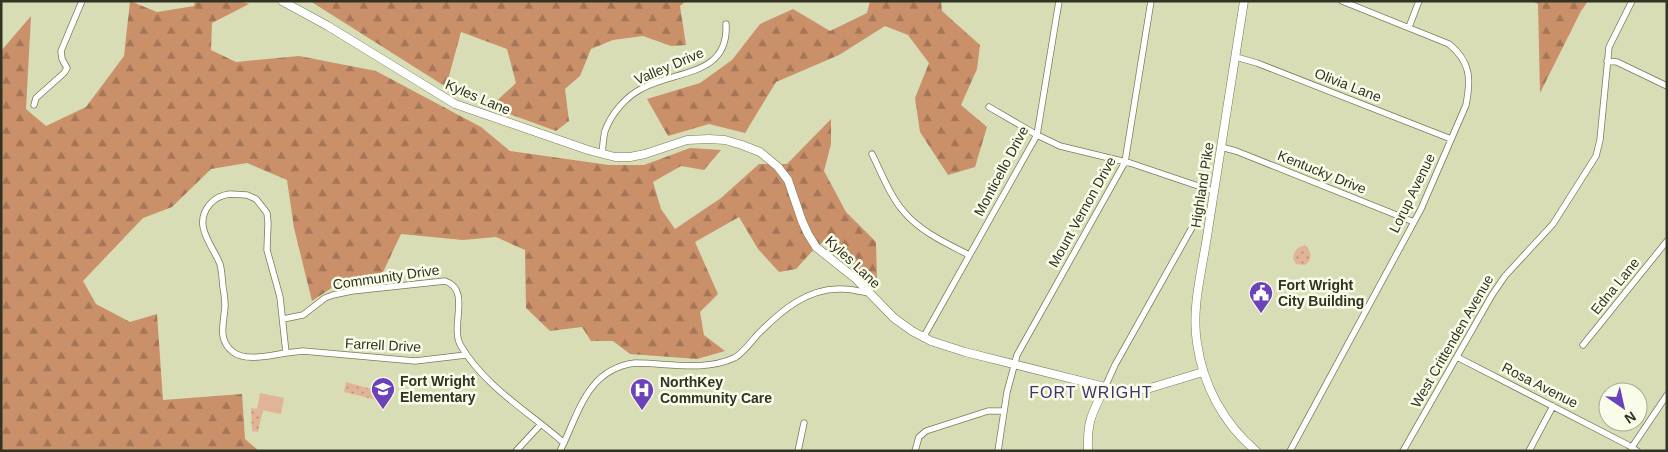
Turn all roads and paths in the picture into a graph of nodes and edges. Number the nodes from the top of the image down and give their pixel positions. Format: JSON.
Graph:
{"nodes":[{"id":1,"x":82,"y":1,"type":"edge"},
{"id":2,"x":282,"y":1,"type":"edge"},
{"id":3,"x":1059,"y":1,"type":"edge"},
{"id":4,"x":1151,"y":1,"type":"edge"},
{"id":5,"x":1244,"y":1,"type":"edge"},
{"id":6,"x":1342,"y":1,"type":"edge"},
{"id":7,"x":1419,"y":1,"type":"edge"},
{"id":8,"x":1632,"y":1,"type":"edge"},
{"id":9,"x":726,"y":24,"type":"dead end"},
{"id":10,"x":1409,"y":28,"type":"junction"},
{"id":11,"x":1236,"y":57,"type":"junction"},
{"id":12,"x":1607,"y":61,"type":"junction"},
{"id":13,"x":1667,"y":86,"type":"edge"},
{"id":14,"x":34,"y":105,"type":"dead end"},
{"id":15,"x":989,"y":107,"type":"dead end"},
{"id":16,"x":1037,"y":135,"type":"junction"},
{"id":17,"x":1451,"y":139,"type":"junction"},
{"id":18,"x":1221,"y":147,"type":"junction"},
{"id":19,"x":602,"y":154,"type":"junction"},
{"id":20,"x":872,"y":154,"type":"dead end"},
{"id":21,"x":1125,"y":162,"type":"junction"},
{"id":22,"x":1213,"y":191,"type":"junction"},
{"id":23,"x":1414,"y":222,"type":"junction"},
{"id":24,"x":1194,"y":224,"type":"dead end"},
{"id":25,"x":1667,"y":241,"type":"edge"},
{"id":26,"x":969,"y":255,"type":"junction"},
{"id":27,"x":870,"y":293,"type":"junction"},
{"id":28,"x":283,"y":319,"type":"junction"},
{"id":29,"x":923,"y":338,"type":"junction"},
{"id":30,"x":1583,"y":346,"type":"dead end"},
{"id":31,"x":286,"y":353,"type":"junction"},
{"id":32,"x":466,"y":355,"type":"junction"},
{"id":33,"x":1456,"y":357,"type":"junction"},
{"id":34,"x":1014,"y":364,"type":"junction"},
{"id":35,"x":1203,"y":372,"type":"junction"},
{"id":36,"x":1105,"y":387,"type":"junction"},
{"id":37,"x":1667,"y":395,"type":"edge"},
{"id":38,"x":1553,"y":406,"type":"junction"},
{"id":39,"x":1004,"y":411,"type":"junction"},
{"id":40,"x":804,"y":423,"type":"dead end"},
{"id":41,"x":541,"y":424,"type":"junction"},
{"id":42,"x":564,"y":443,"type":"junction"},
{"id":43,"x":1634,"y":449,"type":"edge"},
{"id":44,"x":516,"y":451,"type":"edge"},
{"id":45,"x":560,"y":451,"type":"edge"},
{"id":46,"x":798,"y":451,"type":"edge"},
{"id":47,"x":915,"y":451,"type":"edge"},
{"id":48,"x":998,"y":451,"type":"edge"},
{"id":49,"x":1088,"y":451,"type":"edge"},
{"id":50,"x":1256,"y":451,"type":"edge"},
{"id":51,"x":1290,"y":451,"type":"edge"},
{"id":52,"x":1403,"y":451,"type":"edge"},
{"id":53,"x":1528,"y":451,"type":"edge"}],
"edges":[{"from":1,"to":14,"type":"street"},
{"from":2,"to":19,"type":"main road","name":"Kyles Lane"},
{"from":3,"to":16,"type":"street","name":"Monticello Drive"},
{"from":4,"to":21,"type":"street","name":"Mount Vernon Drive"},
{"from":5,"to":11,"type":"main road","name":"Highland Pike"},
{"from":6,"to":10,"type":"street","name":"Lorup Avenue"},
{"from":7,"to":10,"type":"street"},
{"from":8,"to":12,"type":"street","name":"West Crittenden Avenue"},
{"from":9,"to":19,"type":"street","name":"Valley Drive"},
{"from":10,"to":17,"type":"street","name":"Lorup Avenue"},
{"from":11,"to":17,"type":"street","name":"Olivia Lane"},
{"from":11,"to":18,"type":"main road","name":"Highland Pike"},
{"from":12,"to":13,"type":"street"},
{"from":12,"to":33,"type":"street","name":"West Crittenden Avenue"},
{"from":15,"to":16,"type":"street"},
{"from":16,"to":21,"type":"street"},
{"from":16,"to":26,"type":"street","name":"Monticello Drive"},
{"from":17,"to":23,"type":"street","name":"Lorup Avenue"},
{"from":18,"to":22,"type":"main road","name":"Highland Pike"},
{"from":18,"to":23,"type":"street","name":"Kentucky Drive"},
{"from":19,"to":27,"type":"main road","name":"Kyles Lane"},
{"from":20,"to":26,"type":"street"},
{"from":21,"to":22,"type":"street"},
{"from":21,"to":34,"type":"street","name":"Mount Vernon Drive"},
{"from":22,"to":35,"type":"main road","name":"Highland Pike"},
{"from":23,"to":51,"type":"street","name":"Lorup Avenue"},
{"from":24,"to":36,"type":"street","name":"Highland Pike"},
{"from":25,"to":30,"type":"street","name":"Edna Lane"},
{"from":26,"to":29,"type":"street","name":"Monticello Drive"},
{"from":27,"to":29,"type":"main road","name":"Kyles Lane"},
{"from":27,"to":42,"type":"street"},
{"from":28,"to":31,"type":"street","name":"Farrell Drive"},
{"from":28,"to":31,"type":"street","name":"Farrell Drive"},
{"from":28,"to":32,"type":"street","name":"Community Drive"},
{"from":29,"to":34,"type":"main road","name":"Kyles Lane"},
{"from":31,"to":32,"type":"street","name":"Farrell Drive"},
{"from":32,"to":41,"type":"street"},
{"from":33,"to":38,"type":"street","name":"Rosa Avenue"},
{"from":33,"to":52,"type":"street","name":"West Crittenden Avenue"},
{"from":34,"to":36,"type":"main road","name":"Kyles Lane"},
{"from":34,"to":39,"type":"street","name":"Mount Vernon Drive"},
{"from":35,"to":36,"type":"main road","name":"Kyles Lane"},
{"from":35,"to":50,"type":"main road"},
{"from":36,"to":49,"type":"main road","name":"Highland Pike"},
{"from":37,"to":43,"type":"street"},
{"from":38,"to":43,"type":"street","name":"Rosa Avenue"},
{"from":38,"to":53,"type":"street"},
{"from":39,"to":47,"type":"street"},
{"from":39,"to":48,"type":"street","name":"Mount Vernon Drive"},
{"from":40,"to":46,"type":"street"},
{"from":41,"to":42,"type":"street"},
{"from":41,"to":44,"type":"street"},
{"from":42,"to":45,"type":"street"}]}
